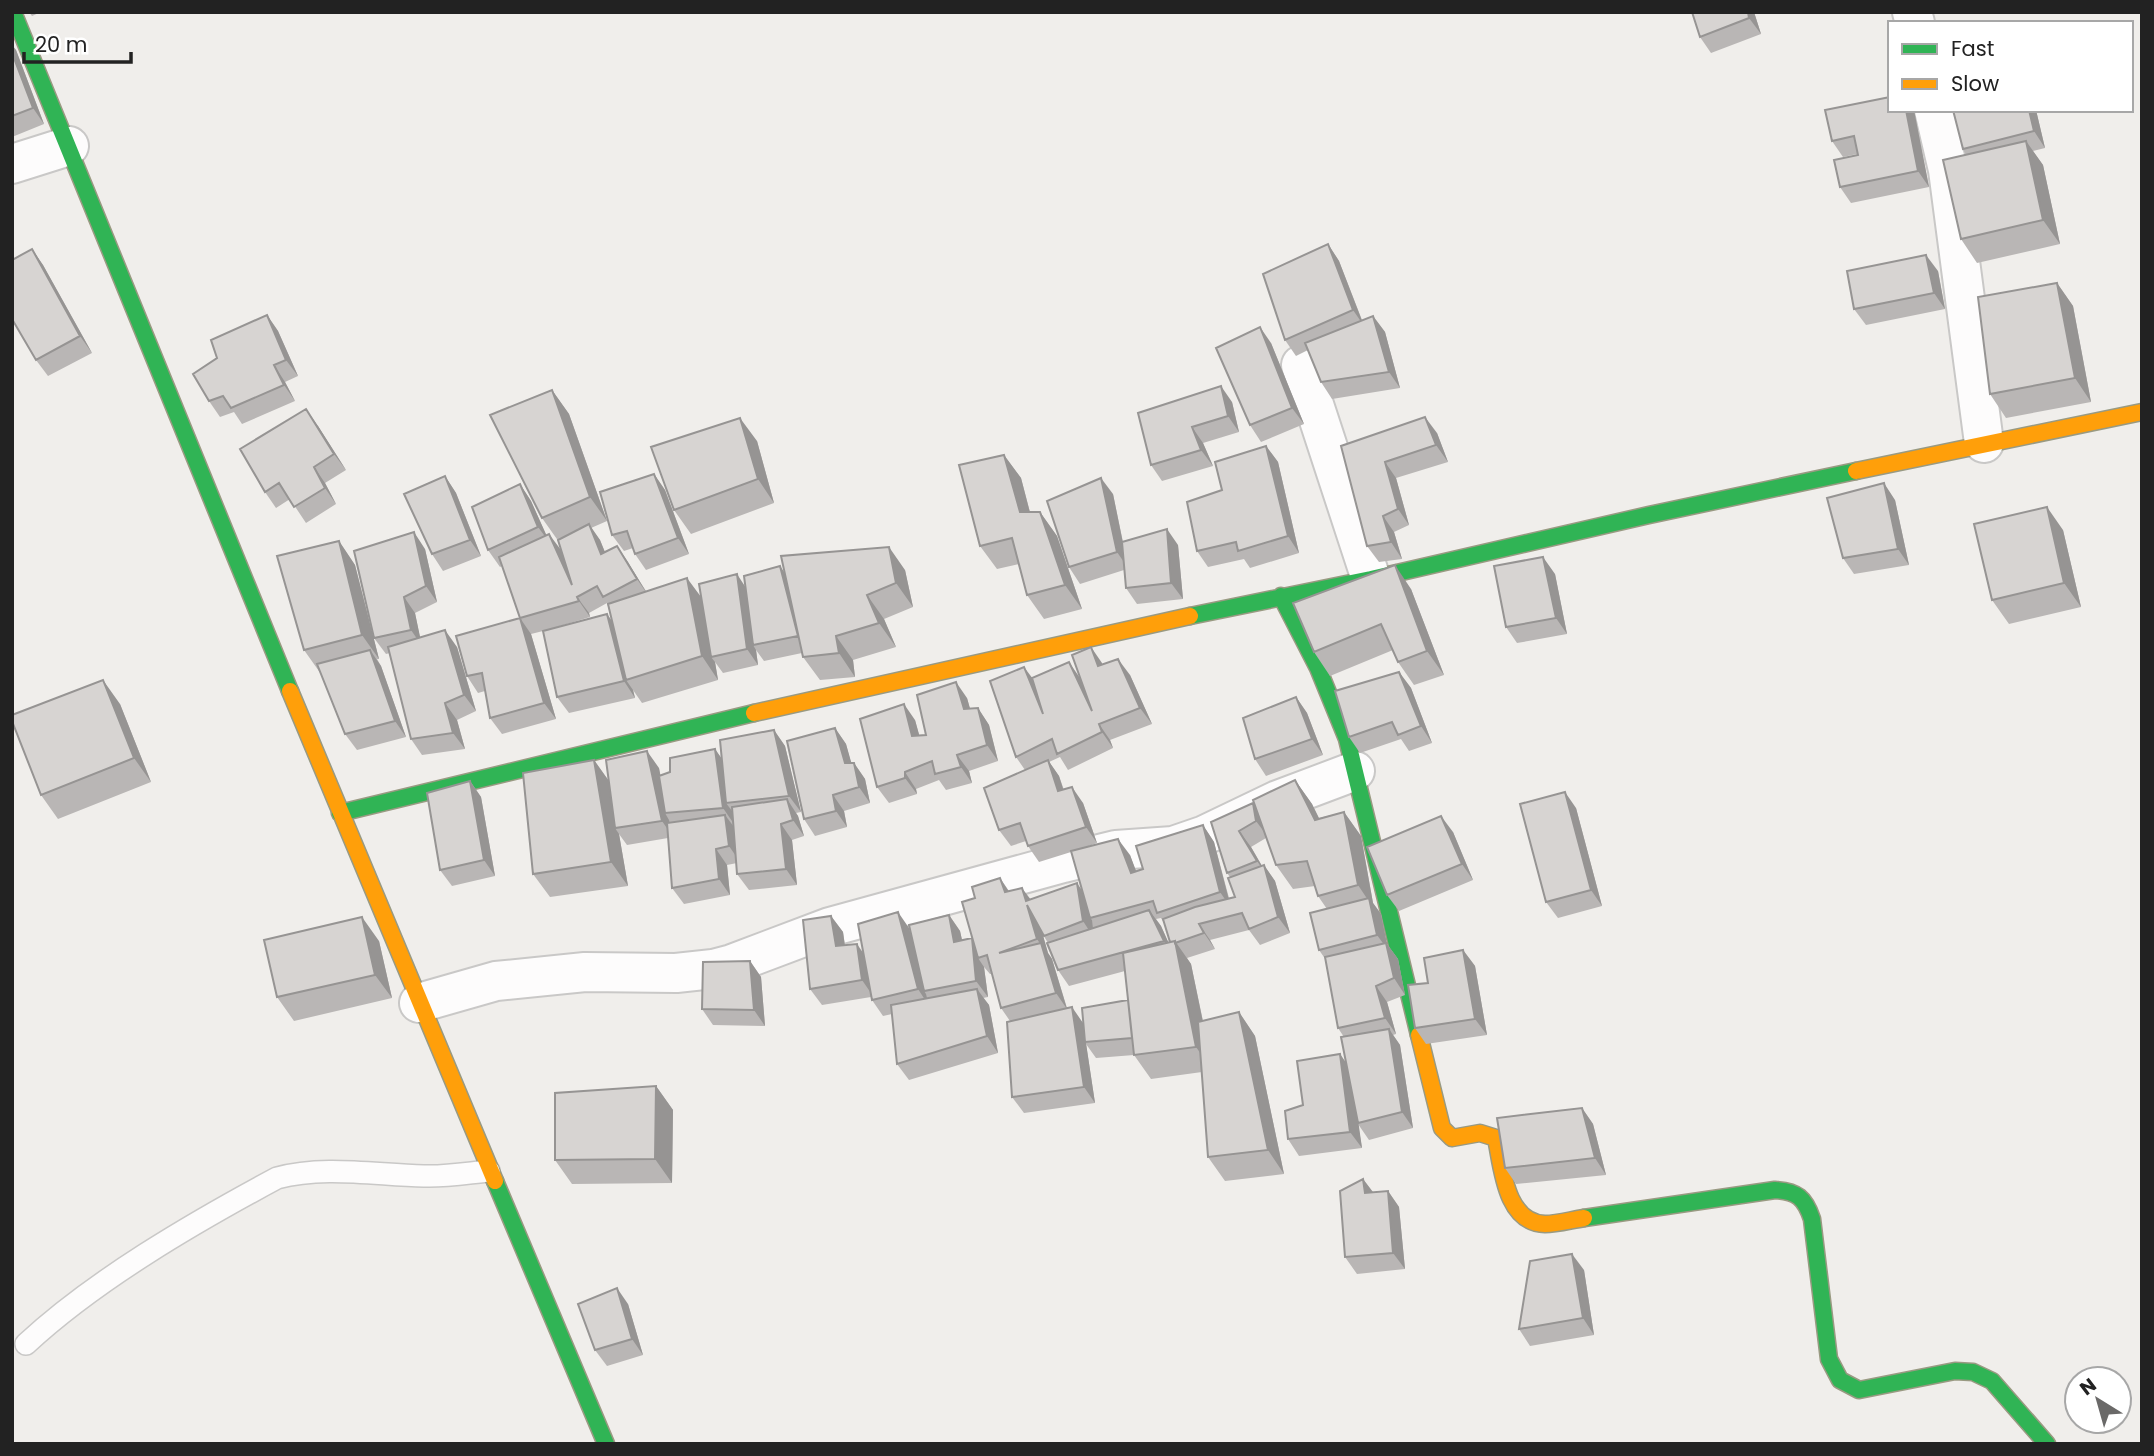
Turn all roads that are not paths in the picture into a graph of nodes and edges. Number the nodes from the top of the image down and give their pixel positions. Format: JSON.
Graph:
{"nodes":[{"id":1,"x":13,"y":12,"type":"edge"},
{"id":2,"x":1934,"y":112,"type":"edge"},
{"id":3,"x":69,"y":146,"type":"junction"},
{"id":4,"x":12,"y":164,"type":"edge"},
{"id":5,"x":1301,"y":365,"type":"dead end"},
{"id":6,"x":2142,"y":412,"type":"edge"},
{"id":7,"x":1984,"y":443,"type":"junction"},
{"id":8,"x":1371,"y":579,"type":"junction"},
{"id":9,"x":1281,"y":596,"type":"junction"},
{"id":10,"x":1355,"y":771,"type":"junction"},
{"id":11,"x":340,"y":813,"type":"junction"},
{"id":12,"x":419,"y":1003,"type":"junction"},
{"id":13,"x":489,"y":1171,"type":"junction"},
{"id":14,"x":26,"y":1344,"type":"dead end"},
{"id":15,"x":606,"y":1444,"type":"edge"},
{"id":16,"x":2047,"y":1444,"type":"edge"}],
"edges":[{"from":1,"to":3,"type":"street"},
{"from":2,"to":7,"type":"street"},
{"from":3,"to":4,"type":"street"},
{"from":3,"to":11,"type":"street"},
{"from":5,"to":8,"type":"street"},
{"from":6,"to":7,"type":"street"},
{"from":7,"to":8,"type":"street"},
{"from":8,"to":9,"type":"street"},
{"from":9,"to":10,"type":"street"},
{"from":9,"to":11,"type":"street"},
{"from":10,"to":12,"type":"street"},
{"from":10,"to":16,"type":"street"},
{"from":11,"to":12,"type":"street"},
{"from":12,"to":13,"type":"street"},
{"from":13,"to":14,"type":"lane"},
{"from":13,"to":15,"type":"street"}]}
